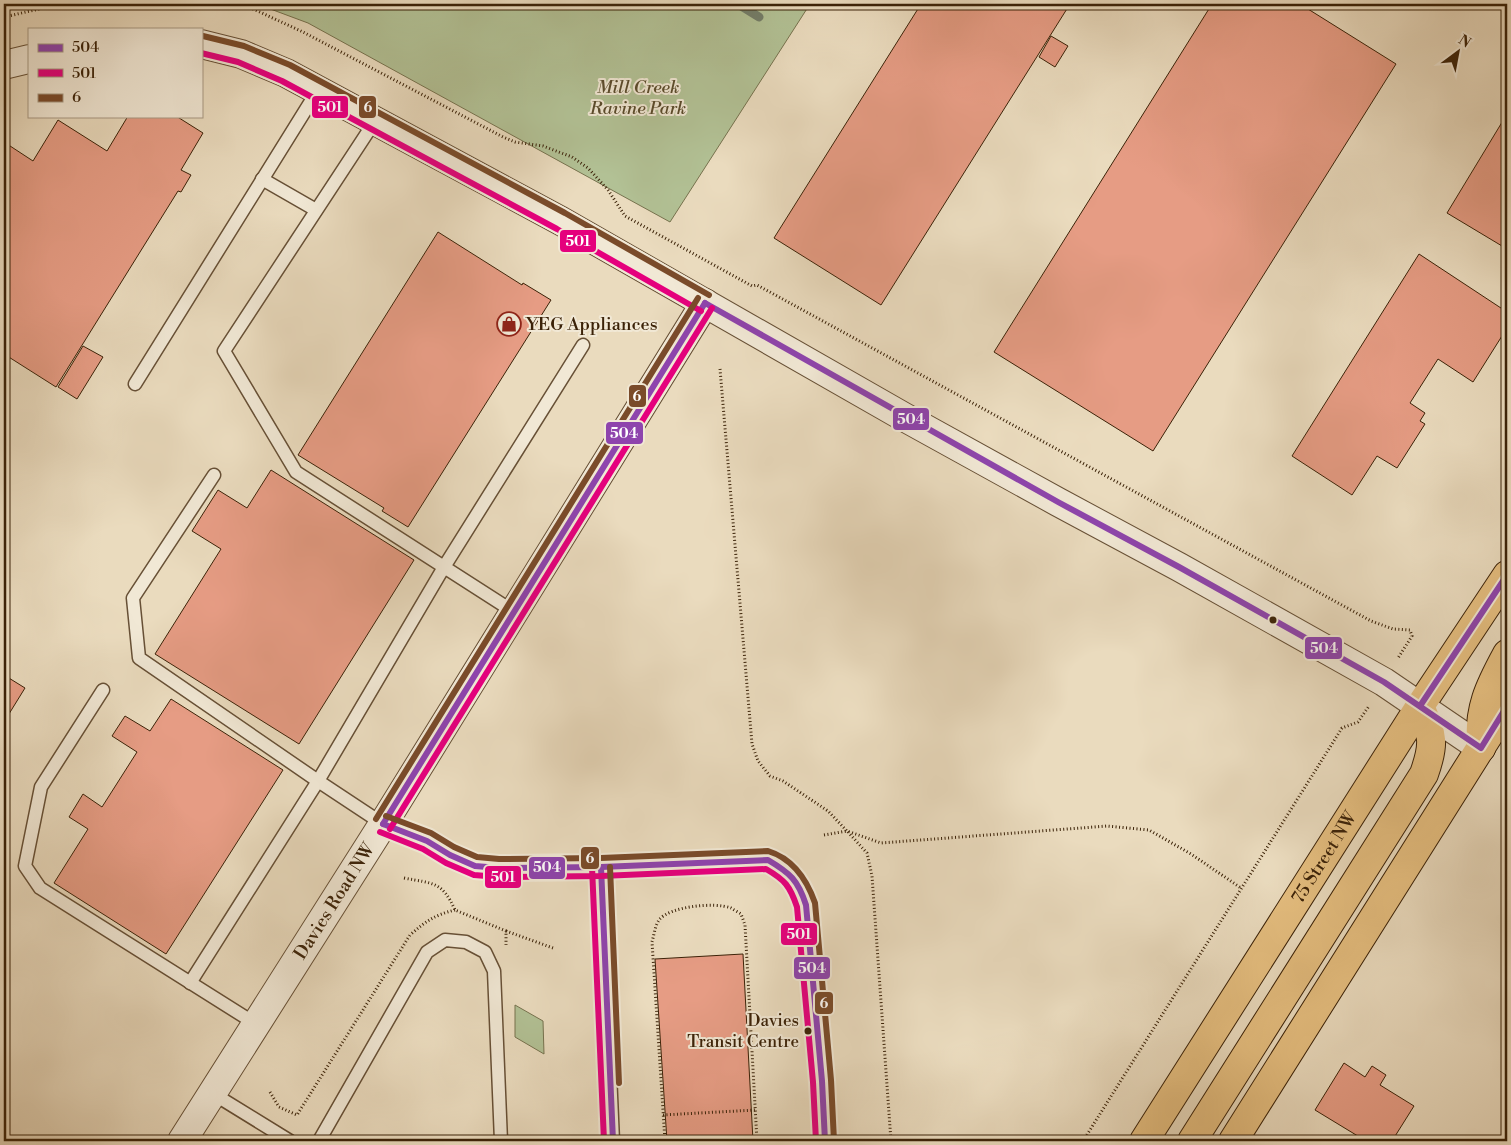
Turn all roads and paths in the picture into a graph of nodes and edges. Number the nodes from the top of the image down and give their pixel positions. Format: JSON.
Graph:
{"nodes":[{"id":1,"x":61,"y":4,"type":"edge"},
{"id":2,"x":236,"y":4,"type":"edge"},
{"id":3,"x":4,"y":17,"type":"edge"},
{"id":4,"x":202,"y":44,"type":"edge"},
{"id":5,"x":28,"y":59,"type":"edge"},
{"id":6,"x":4,"y":65,"type":"edge"},
{"id":7,"x":318,"y":90,"type":"junction"},
{"id":8,"x":375,"y":121,"type":"junction"},
{"id":9,"x":262,"y":180,"type":"junction"},
{"id":10,"x":316,"y":210,"type":"junction"},
{"id":11,"x":705,"y":303,"type":"junction"},
{"id":12,"x":583,"y":345,"type":"dead end"},
{"id":13,"x":720,"y":369,"type":"dead end"},
{"id":14,"x":135,"y":384,"type":"dead end"},
{"id":15,"x":214,"y":475,"type":"dead end"},
{"id":16,"x":444,"y":567,"type":"junction"},
{"id":17,"x":1507,"y":575,"type":"edge"},
{"id":18,"x":514,"y":612,"type":"junction"},
{"id":19,"x":1412,"y":636,"type":"dead end"},
{"id":20,"x":1507,"y":654,"type":"edge"},
{"id":21,"x":103,"y":690,"type":"dead end"},
{"id":22,"x":1420,"y":706,"type":"junction"},
{"id":23,"x":1507,"y":706,"type":"edge"},
{"id":24,"x":1358,"y":722,"type":"dead end"},
{"id":25,"x":1481,"y":748,"type":"junction"},
{"id":26,"x":318,"y":781,"type":"junction"},
{"id":27,"x":383,"y":824,"type":"junction"},
{"id":28,"x":848,"y":830,"type":"junction"},
{"id":29,"x":824,"y":835,"type":"dead end"},
{"id":30,"x":601,"y":867,"type":"junction"},
{"id":31,"x":1241,"y":888,"type":"junction"},
{"id":32,"x":454,"y":910,"type":"dead end"},
{"id":33,"x":506,"y":931,"type":"dead end"},
{"id":34,"x":553,"y":948,"type":"dead end"},
{"id":35,"x":190,"y":983,"type":"junction"},
{"id":36,"x":256,"y":1024,"type":"junction"},
{"id":37,"x":270,"y":1092,"type":"dead end"},
{"id":38,"x":212,"y":1093,"type":"junction"},
{"id":39,"x":755,"y":1110,"type":"junction"},
{"id":40,"x":663,"y":1115,"type":"junction"},
{"id":41,"x":182,"y":1141,"type":"edge"},
{"id":42,"x":290,"y":1141,"type":"edge"},
{"id":43,"x":319,"y":1141,"type":"edge"},
{"id":44,"x":501,"y":1141,"type":"edge"},
{"id":45,"x":612,"y":1141,"type":"edge"},
{"id":46,"x":665,"y":1141,"type":"edge"},
{"id":47,"x":756,"y":1141,"type":"edge"},
{"id":48,"x":825,"y":1141,"type":"edge"},
{"id":49,"x":891,"y":1141,"type":"edge"},
{"id":50,"x":1084,"y":1141,"type":"edge"},
{"id":51,"x":1144,"y":1141,"type":"edge"},
{"id":52,"x":1192,"y":1141,"type":"edge"},
{"id":53,"x":1233,"y":1141,"type":"edge"}],
"edges":[{"from":1,"to":3,"type":"path"},
{"from":2,"to":19,"type":"path"},
{"from":4,"to":7,"type":"street"},
{"from":5,"to":6,"type":"street"},
{"from":7,"to":8,"type":"street"},
{"from":7,"to":9,"type":"lane"},
{"from":8,"to":10,"type":"lane"},
{"from":8,"to":11,"type":"street"},
{"from":9,"to":10,"type":"lane"},
{"from":9,"to":14,"type":"lane"},
{"from":10,"to":16,"type":"lane"},
{"from":11,"to":18,"type":"street","name":"Davies Road NW"},
{"from":11,"to":22,"type":"street"},
{"from":12,"to":16,"type":"lane"},
{"from":13,"to":28,"type":"path"},
{"from":15,"to":26,"type":"lane"},
{"from":16,"to":18,"type":"lane"},
{"from":16,"to":26,"type":"lane"},
{"from":17,"to":22,"type":"main road","name":"75 Street NW"},
{"from":18,"to":27,"type":"street","name":"Davies Road NW"},
{"from":20,"to":25,"type":"main road"},
{"from":21,"to":35,"type":"lane"},
{"from":22,"to":25,"type":"street"},
{"from":22,"to":51,"type":"main road","name":"75 Street NW"},
{"from":22,"to":52,"type":"main road"},
{"from":23,"to":25,"type":"main road"},
{"from":24,"to":31,"type":"path"},
{"from":25,"to":53,"type":"main road"},
{"from":26,"to":27,"type":"lane"},
{"from":26,"to":35,"type":"lane"},
{"from":27,"to":30,"type":"lane"},
{"from":27,"to":36,"type":"street","name":"Davies Road NW"},
{"from":28,"to":29,"type":"path"},
{"from":28,"to":31,"type":"path"},
{"from":28,"to":49,"type":"path"},
{"from":30,"to":45,"type":"lane"},
{"from":30,"to":48,"type":"lane"},
{"from":31,"to":50,"type":"path"},
{"from":32,"to":37,"type":"path"},
{"from":33,"to":34,"type":"path"},
{"from":35,"to":36,"type":"lane"},
{"from":36,"to":38,"type":"street","name":"Davies Road NW"},
{"from":38,"to":41,"type":"street","name":"Davies Road NW"},
{"from":38,"to":42,"type":"lane"},
{"from":39,"to":40,"type":"path"},
{"from":39,"to":40,"type":"path"},
{"from":39,"to":47,"type":"path"},
{"from":40,"to":46,"type":"path"},
{"from":43,"to":44,"type":"lane"}]}
